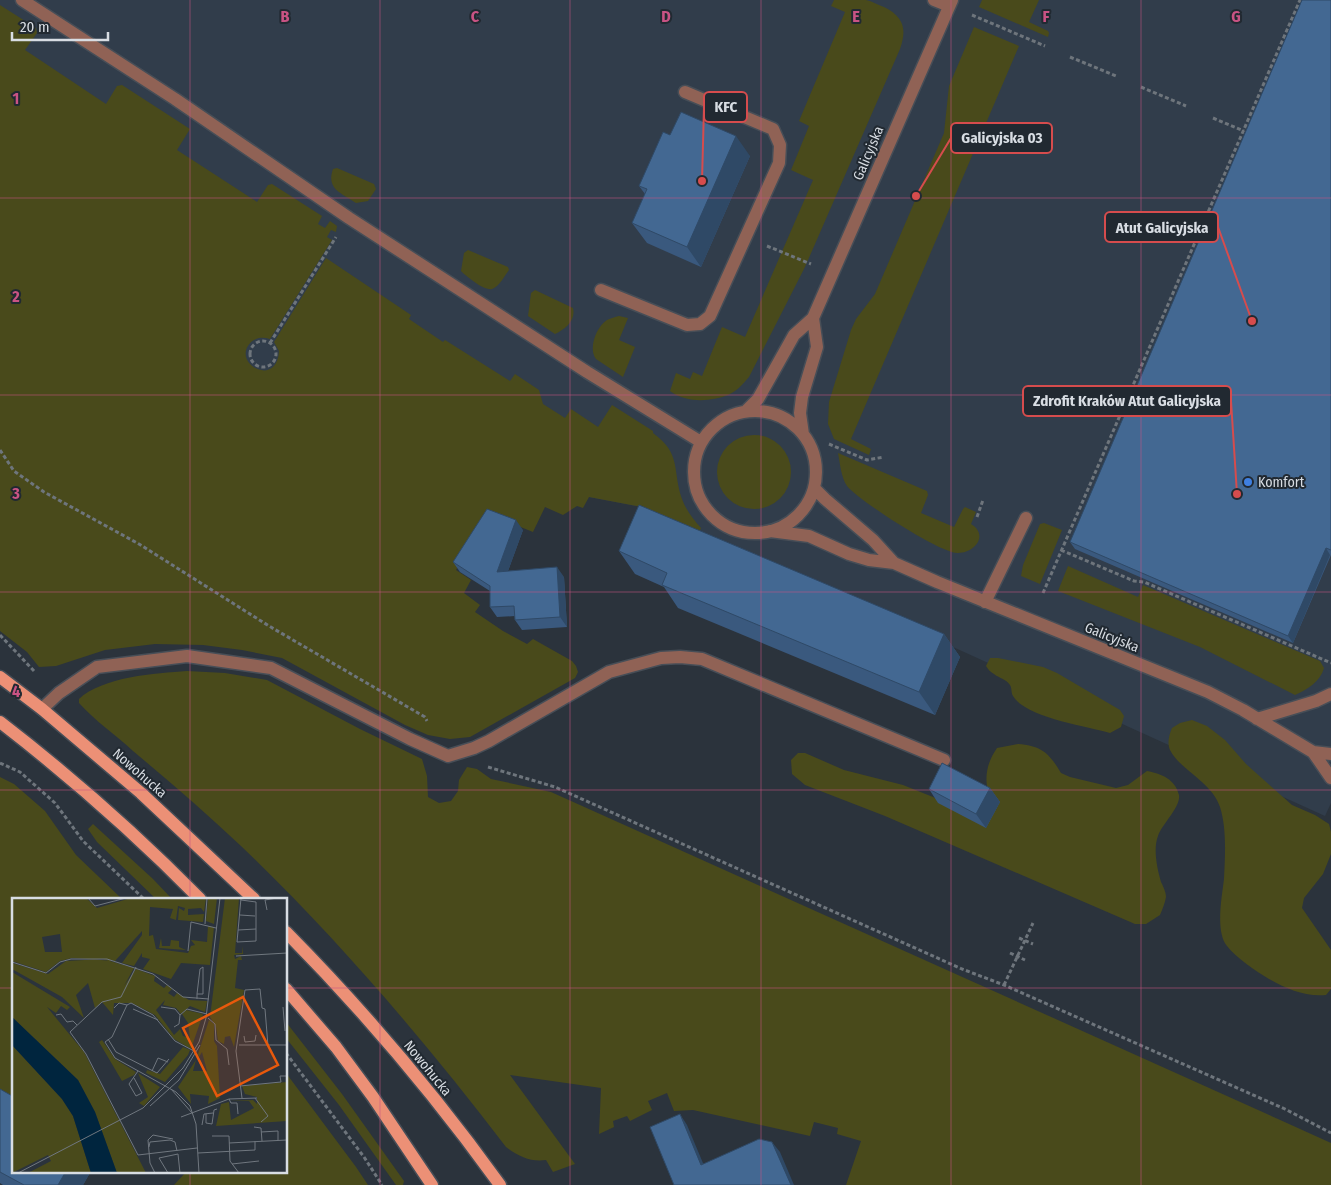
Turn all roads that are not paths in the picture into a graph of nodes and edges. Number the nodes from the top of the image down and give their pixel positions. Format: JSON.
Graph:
{"nodes":[{"id":1,"x":22,"y":0,"type":"edge"},
{"id":2,"x":934,"y":0,"type":"edge"},
{"id":3,"x":950,"y":3,"type":"edge"},
{"id":4,"x":685,"y":92,"type":"dead end"},
{"id":5,"x":601,"y":290,"type":"dead end"},
{"id":6,"x":812,"y":318,"type":"junction"},
{"id":7,"x":747,"y":410,"type":"junction"},
{"id":8,"x":804,"y":434,"type":"junction"},
{"id":9,"x":701,"y":442,"type":"junction"},
{"id":10,"x":814,"y":488,"type":"junction"},
{"id":11,"x":1026,"y":518,"type":"dead end"},
{"id":12,"x":770,"y":531,"type":"junction"},
{"id":13,"x":894,"y":563,"type":"junction"},
{"id":14,"x":986,"y":602,"type":"junction"},
{"id":15,"x":0,"y":677,"type":"edge"},
{"id":16,"x":1331,"y":694,"type":"edge"},
{"id":17,"x":42,"y":709,"type":"junction"},
{"id":18,"x":1257,"y":719,"type":"junction"},
{"id":19,"x":0,"y":722,"type":"edge"},
{"id":20,"x":1313,"y":752,"type":"junction"},
{"id":21,"x":1331,"y":754,"type":"edge"},
{"id":22,"x":944,"y":760,"type":"dead end"},
{"id":23,"x":1331,"y":778,"type":"edge"},
{"id":24,"x":199,"y":898,"type":"edge"},
{"id":25,"x":253,"y":898,"type":"edge"},
{"id":26,"x":288,"y":934,"type":"edge"},
{"id":27,"x":288,"y":991,"type":"edge"},
{"id":28,"x":432,"y":1185,"type":"edge"},
{"id":29,"x":500,"y":1185,"type":"edge"}],
"edges":[{"from":1,"to":9,"type":"street"},
{"from":2,"to":3,"type":"street"},
{"from":3,"to":6,"type":"street","name":"Galicyjska"},
{"from":4,"to":5,"type":"street"},
{"from":6,"to":7,"type":"street","name":"Galicyjska"},
{"from":6,"to":8,"type":"street"},
{"from":7,"to":8,"type":"street"},
{"from":7,"to":9,"type":"street"},
{"from":8,"to":10,"type":"street"},
{"from":9,"to":12,"type":"street"},
{"from":10,"to":12,"type":"street"},
{"from":10,"to":13,"type":"street","name":"Galicyjska"},
{"from":11,"to":14,"type":"street"},
{"from":12,"to":13,"type":"street","name":"Galicyjska"},
{"from":13,"to":14,"type":"street","name":"Galicyjska"},
{"from":14,"to":18,"type":"street","name":"Galicyjska"},
{"from":15,"to":17,"type":"main road","name":"Nowohucka"},
{"from":16,"to":18,"type":"street"},
{"from":17,"to":22,"type":"street"},
{"from":17,"to":25,"type":"main road","name":"Nowohucka"},
{"from":18,"to":20,"type":"street","name":"Galicyjska"},
{"from":19,"to":24,"type":"main road"},
{"from":20,"to":21,"type":"street","name":"Galicyjska"},
{"from":20,"to":23,"type":"street","name":"Galicyjska"},
{"from":26,"to":29,"type":"main road","name":"Nowohucka"},
{"from":27,"to":28,"type":"main road"}]}
